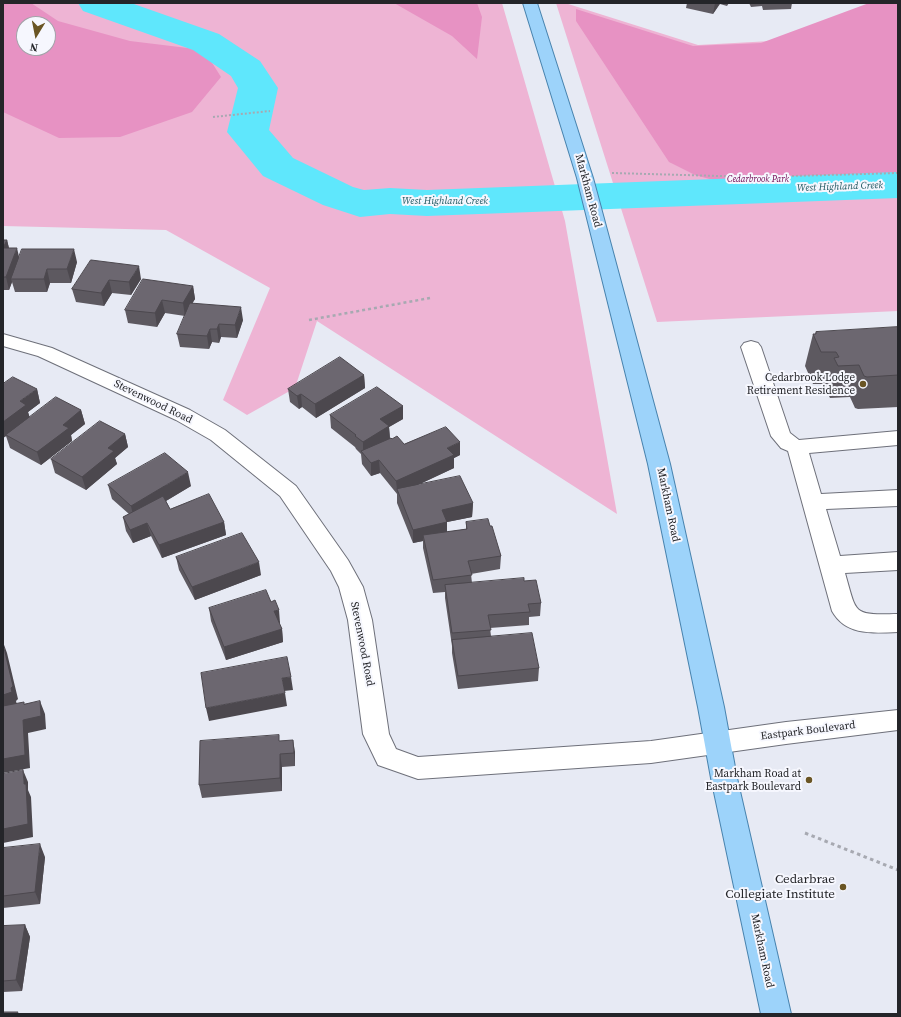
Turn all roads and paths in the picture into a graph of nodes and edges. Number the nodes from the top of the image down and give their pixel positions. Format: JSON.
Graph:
{"nodes":[{"id":1,"x":530,"y":3,"type":"edge"},
{"id":2,"x":270,"y":111,"type":"dead end"},
{"id":3,"x":213,"y":117,"type":"dead end"},
{"id":4,"x":612,"y":173,"type":"dead end"},
{"id":5,"x":898,"y":173,"type":"edge"},
{"id":6,"x":430,"y":298,"type":"dead end"},
{"id":7,"x":309,"y":320,"type":"dead end"},
{"id":8,"x":3,"y":340,"type":"edge"},
{"id":9,"x":751,"y":348,"type":"dead end"},
{"id":10,"x":898,"y":438,"type":"edge"},
{"id":11,"x":797,"y":447,"type":"junction"},
{"id":12,"x":898,"y":498,"type":"edge"},
{"id":13,"x":813,"y":502,"type":"junction"},
{"id":14,"x":898,"y":561,"type":"edge"},
{"id":15,"x":830,"y":565,"type":"junction"},
{"id":16,"x":898,"y":623,"type":"edge"},
{"id":17,"x":898,"y":720,"type":"edge"},
{"id":18,"x":717,"y":742,"type":"junction"},
{"id":19,"x":805,"y":833,"type":"dead end"},
{"id":20,"x":898,"y":870,"type":"edge"},
{"id":21,"x":776,"y":1014,"type":"edge"}],
"edges":[{"from":1,"to":18,"type":"main road","name":"Markham Road"},
{"from":2,"to":3,"type":"path"},
{"from":4,"to":5,"type":"path"},
{"from":6,"to":7,"type":"path"},
{"from":8,"to":18,"type":"street","name":"Stevenwood Road"},
{"from":9,"to":11,"type":"street"},
{"from":10,"to":11,"type":"street"},
{"from":11,"to":13,"type":"street"},
{"from":12,"to":13,"type":"street"},
{"from":13,"to":15,"type":"street"},
{"from":14,"to":15,"type":"street"},
{"from":15,"to":16,"type":"street"},
{"from":17,"to":18,"type":"street","name":"Eastpark Boulevard"},
{"from":18,"to":21,"type":"main road","name":"Markham Road"},
{"from":19,"to":20,"type":"path"}]}
